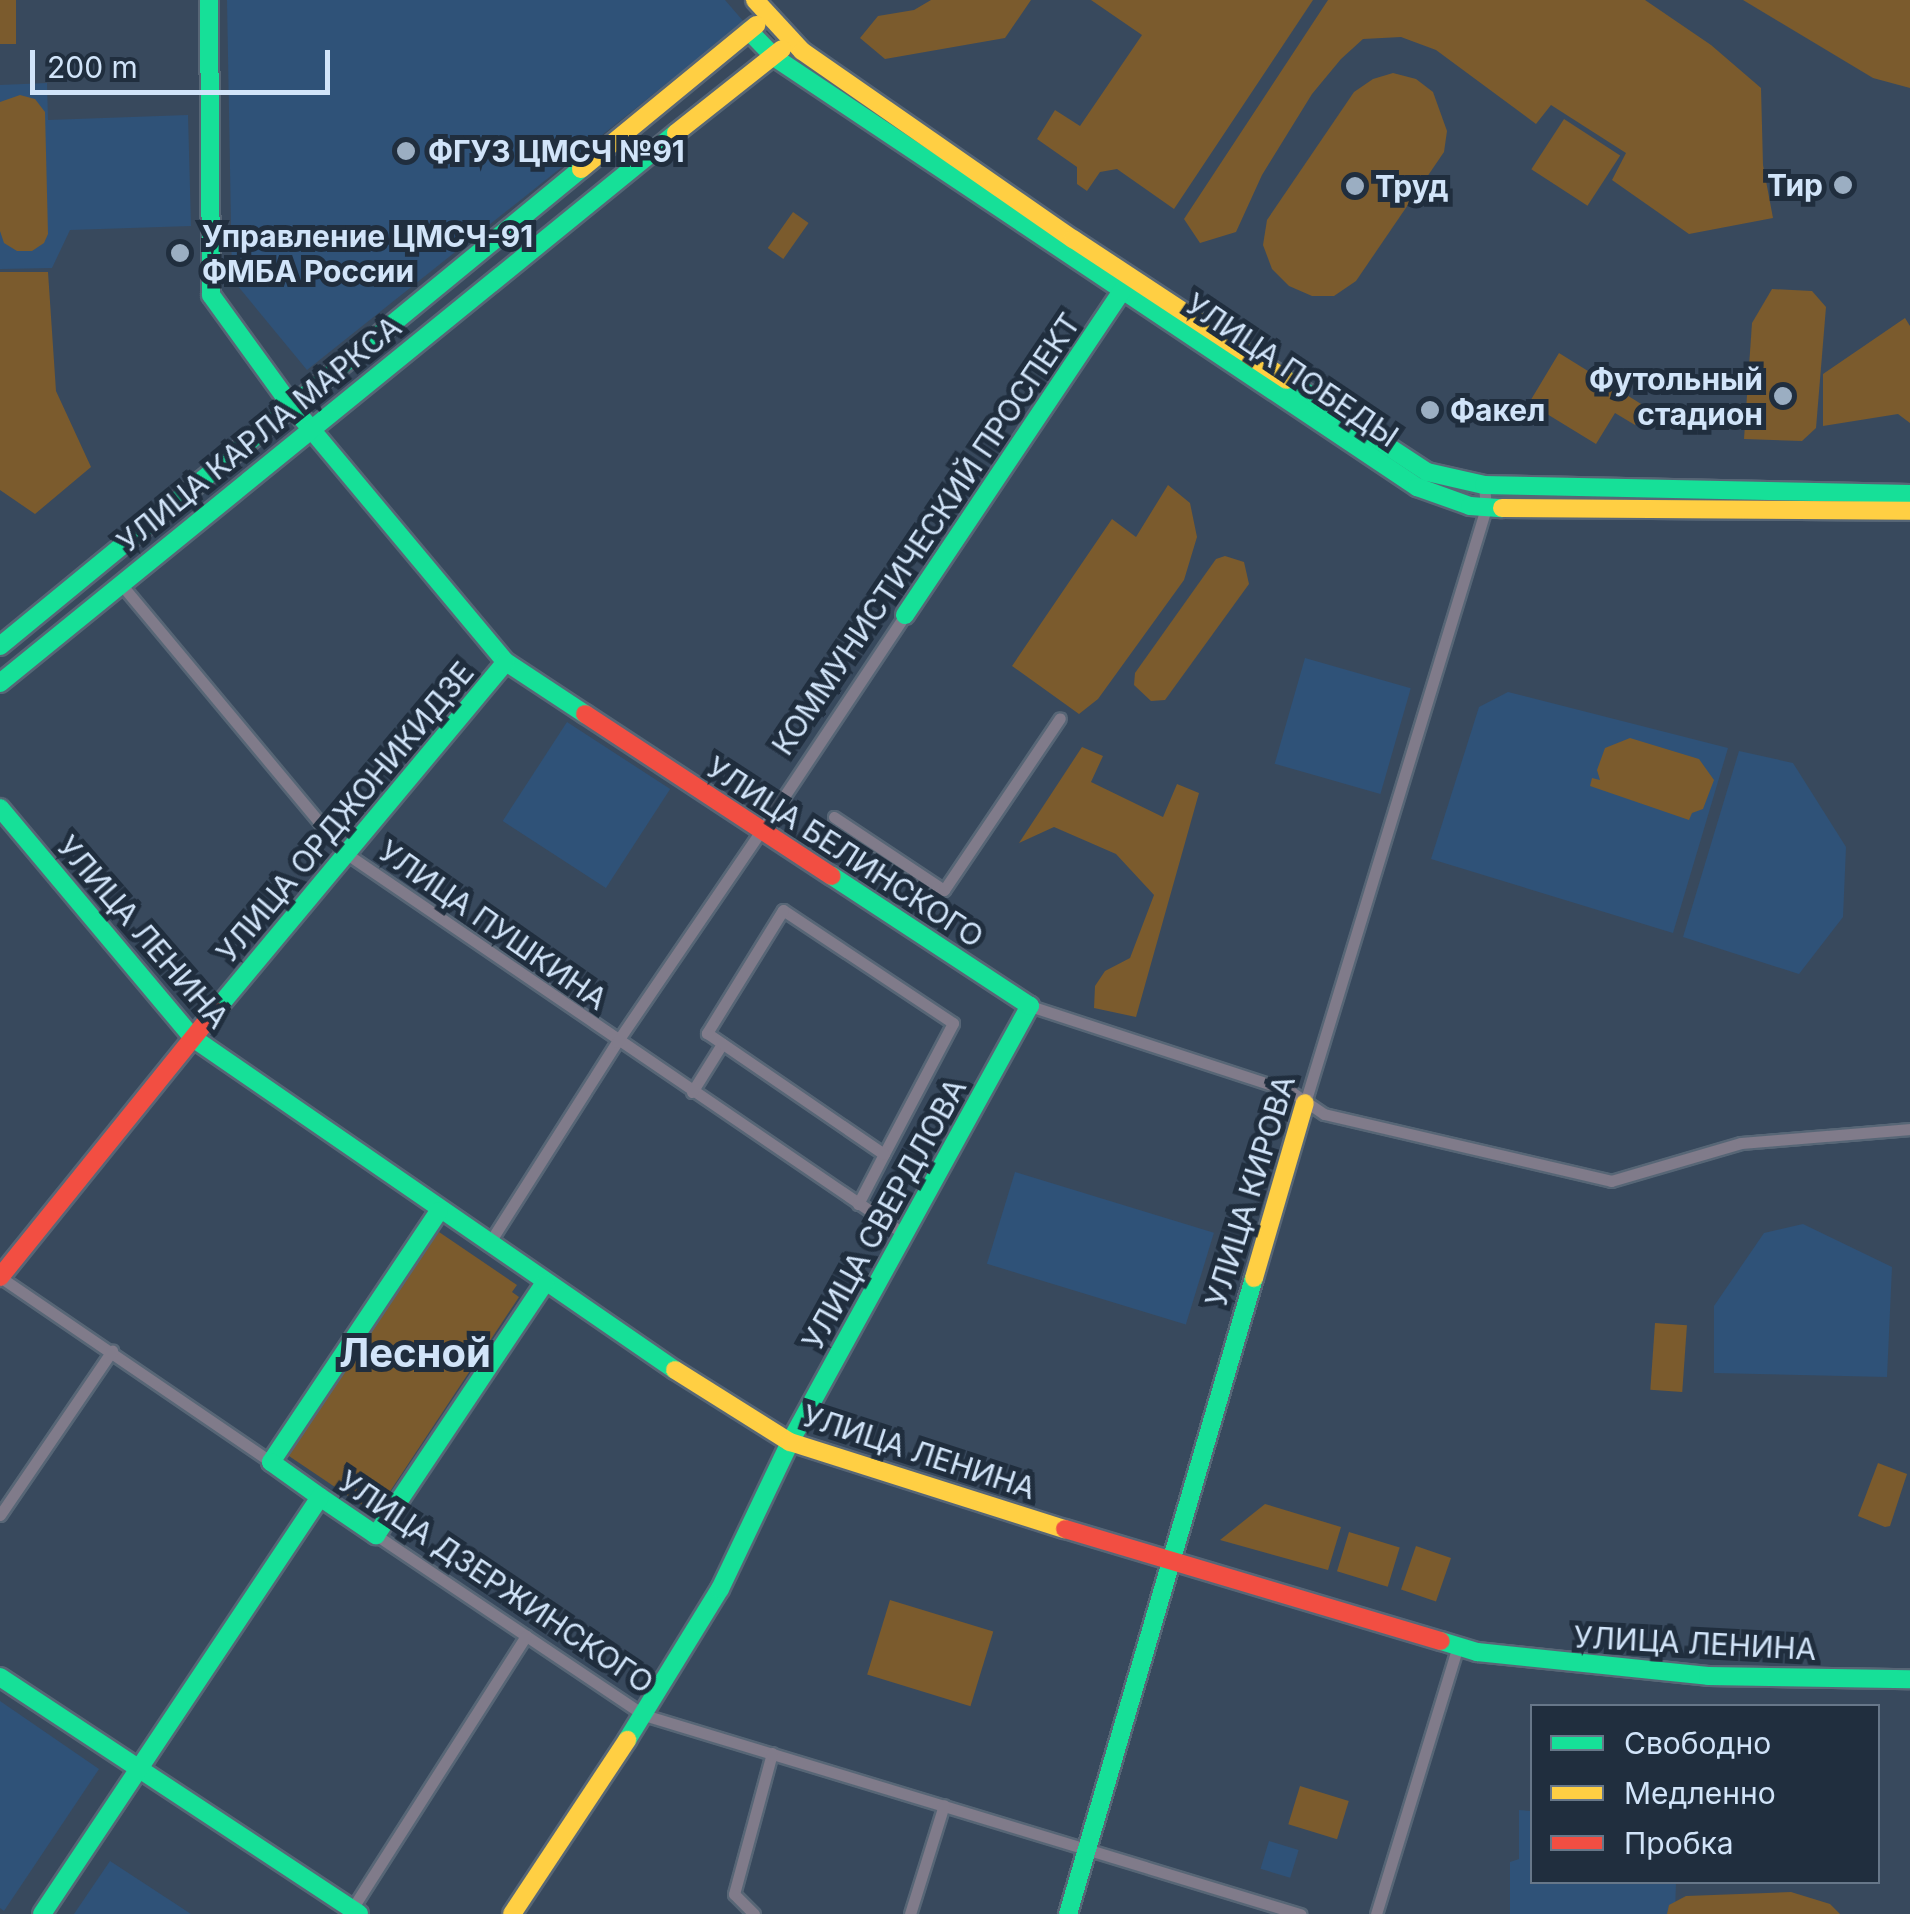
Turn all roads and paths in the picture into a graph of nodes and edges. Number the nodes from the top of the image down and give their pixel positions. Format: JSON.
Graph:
{"nodes":[{"id":1,"x":209,"y":0,"type":"edge"},
{"id":2,"x":761,"y":7,"type":"edge"},
{"id":3,"x":749,"y":30,"type":"junction"},
{"id":4,"x":790,"y":42,"type":"junction"},
{"id":5,"x":774,"y":57,"type":"junction"},
{"id":6,"x":528,"y":211,"type":"junction"},
{"id":7,"x":548,"y":234,"type":"junction"},
{"id":8,"x":1127,"y":284,"type":"junction"},
{"id":9,"x":290,"y":404,"type":"junction"},
{"id":10,"x":310,"y":428,"type":"junction"},
{"id":11,"x":1484,"y":485,"type":"junction"},
{"id":12,"x":1910,"y":494,"type":"edge"},
{"id":13,"x":1486,"y":508,"type":"junction"},
{"id":14,"x":1910,"y":512,"type":"edge"},
{"id":15,"x":120,"y":582,"type":"junction"},
{"id":16,"x":905,"y":615,"type":"joint"},
{"id":17,"x":0,"y":646,"type":"edge"},
{"id":18,"x":506,"y":662,"type":"junction"},
{"id":19,"x":0,"y":683,"type":"edge"},
{"id":20,"x":1060,"y":718,"type":"dead end"},
{"id":21,"x":0,"y":808,"type":"edge"},
{"id":22,"x":834,"y":817,"type":"dead end"},
{"id":23,"x":0,"y":820,"type":"edge"},
{"id":24,"x":767,"y":822,"type":"dead end"},
{"id":25,"x":756,"y":838,"type":"dead end"},
{"id":26,"x":344,"y":852,"type":"junction"},
{"id":27,"x":95,"y":928,"type":"junction"},
{"id":28,"x":1030,"y":1006,"type":"junction"},
{"id":29,"x":190,"y":1042,"type":"junction"},
{"id":30,"x":618,"y":1042,"type":"junction"},
{"id":31,"x":722,"y":1044,"type":"junction"},
{"id":32,"x":692,"y":1092,"type":"junction"},
{"id":33,"x":1305,"y":1103,"type":"junction"},
{"id":34,"x":1910,"y":1128,"type":"edge"},
{"id":35,"x":884,"y":1154,"type":"junction"},
{"id":36,"x":858,"y":1204,"type":"junction"},
{"id":37,"x":437,"y":1214,"type":"junction"},
{"id":38,"x":904,"y":1234,"type":"junction"},
{"id":39,"x":488,"y":1245,"type":"junction"},
{"id":40,"x":0,"y":1277,"type":"edge"},
{"id":41,"x":543,"y":1286,"type":"junction"},
{"id":42,"x":112,"y":1350,"type":"junction"},
{"id":43,"x":790,"y":1444,"type":"junction"},
{"id":44,"x":270,"y":1462,"type":"junction"},
{"id":45,"x":320,"y":1497,"type":"junction"},
{"id":46,"x":0,"y":1515,"type":"edge"},
{"id":47,"x":376,"y":1535,"type":"junction"},
{"id":48,"x":1168,"y":1562,"type":"junction"},
{"id":49,"x":526,"y":1636,"type":"junction"},
{"id":50,"x":1456,"y":1649,"type":"junction"},
{"id":51,"x":0,"y":1677,"type":"edge"},
{"id":52,"x":1910,"y":1682,"type":"edge"},
{"id":53,"x":644,"y":1715,"type":"junction"},
{"id":54,"x":772,"y":1753,"type":"junction"},
{"id":55,"x":139,"y":1768,"type":"junction"},
{"id":56,"x":944,"y":1805,"type":"junction"},
{"id":57,"x":1088,"y":1848,"type":"junction"},
{"id":58,"x":355,"y":1912,"type":"edge"},
{"id":59,"x":42,"y":1914,"type":"edge"},
{"id":60,"x":512,"y":1914,"type":"edge"},
{"id":61,"x":754,"y":1914,"type":"edge"},
{"id":62,"x":910,"y":1914,"type":"edge"},
{"id":63,"x":1068,"y":1914,"type":"edge"},
{"id":64,"x":1300,"y":1914,"type":"edge"},
{"id":65,"x":1376,"y":1914,"type":"edge"}],
"edges":[{"from":1,"to":9,"type":"street","name":"УЛИЦА БЕЛИНСКОГО"},
{"from":2,"to":3,"type":"street","name":"УЛИЦА ПОБЕДЫ"},
{"from":2,"to":4,"type":"street","name":"УЛИЦА ПОБЕДЫ"},
{"from":3,"to":5,"type":"street","name":"УЛИЦА ПОБЕДЫ"},
{"from":3,"to":6,"type":"street","name":"УЛИЦА КАРЛА МАРКСА"},
{"from":4,"to":5,"type":"street","name":"УЛИЦА КАРЛА МАРКСА"},
{"from":4,"to":8,"type":"street","name":"УЛИЦА ПОБЕДЫ"},
{"from":5,"to":7,"type":"street","name":"УЛИЦА КАРЛА МАРКСА"},
{"from":5,"to":8,"type":"street","name":"УЛИЦА ПОБЕДЫ"},
{"from":6,"to":7,"type":"street"},
{"from":6,"to":9,"type":"street","name":"УЛИЦА КАРЛА МАРКСА"},
{"from":7,"to":10,"type":"street","name":"УЛИЦА КАРЛА МАРКСА"},
{"from":8,"to":11,"type":"street","name":"УЛИЦА ПОБЕДЫ"},
{"from":8,"to":13,"type":"street","name":"УЛИЦА ПОБЕДЫ"},
{"from":8,"to":16,"type":"street","name":"КОММУНИСТИЧЕСКИЙ ПРОСПЕКТ"},
{"from":9,"to":10,"type":"street","name":"УЛИЦА БЕЛИНСКОГО"},
{"from":9,"to":17,"type":"street","name":"УЛИЦА КАРЛА МАРКСА"},
{"from":10,"to":15,"type":"street","name":"УЛИЦА КАРЛА МАРКСА"},
{"from":10,"to":18,"type":"street","name":"УЛИЦА БЕЛИНСКОГО"},
{"from":11,"to":12,"type":"street","name":"УЛИЦА ПОБЕДЫ"},
{"from":11,"to":13,"type":"street","name":"УЛИЦА КИРОВА"},
{"from":13,"to":14,"type":"street","name":"УЛИЦА ПОБЕДЫ"},
{"from":13,"to":33,"type":"street","name":"УЛИЦА КИРОВА"},
{"from":15,"to":19,"type":"street","name":"УЛИЦА КАРЛА МАРКСА"},
{"from":15,"to":26,"type":"street","name":"УЛИЦА ПУШКИНА"},
{"from":16,"to":24,"type":"street","name":"КОММУНИСТИЧЕСКИЙ ПРОСПЕКТ"},
{"from":18,"to":26,"type":"street","name":"УЛИЦА ОРДЖОНИКИДЗЕ"},
{"from":18,"to":28,"type":"street","name":"УЛИЦА БЕЛИНСКОГО"},
{"from":20,"to":22,"type":"street"},
{"from":21,"to":27,"type":"street","name":"УЛИЦА ЛЕНИНА"},
{"from":23,"to":27,"type":"street"},
{"from":25,"to":30,"type":"street"},
{"from":26,"to":29,"type":"street","name":"УЛИЦА ОРДЖОНИКИДЗЕ"},
{"from":26,"to":30,"type":"street","name":"УЛИЦА ПУШКИНА"},
{"from":27,"to":29,"type":"street","name":"УЛИЦА ЛЕНИНА"},
{"from":28,"to":33,"type":"street","name":"УЛИЦА БЕЛИНСКОГО"},
{"from":28,"to":38,"type":"street","name":"УЛИЦА СВЕРДЛОВА"},
{"from":29,"to":37,"type":"street","name":"УЛИЦА ЛЕНИНА"},
{"from":29,"to":40,"type":"street","name":"УЛИЦА ОРДЖОНИКИДЗЕ"},
{"from":30,"to":32,"type":"street","name":"УЛИЦА ПУШКИНА"},
{"from":30,"to":39,"type":"street"},
{"from":31,"to":32,"type":"street"},
{"from":31,"to":35,"type":"street"},
{"from":31,"to":35,"type":"street"},
{"from":32,"to":36,"type":"street","name":"УЛИЦА ПУШКИНА"},
{"from":33,"to":34,"type":"street","name":"УЛИЦА БЕЛИНСКОГО"},
{"from":33,"to":48,"type":"street","name":"УЛИЦА КИРОВА"},
{"from":35,"to":36,"type":"street"},
{"from":36,"to":38,"type":"street","name":"УЛИЦА ПУШКИНА"},
{"from":37,"to":39,"type":"street","name":"УЛИЦА ЛЕНИНА"},
{"from":37,"to":41,"type":"street"},
{"from":37,"to":44,"type":"street"},
{"from":38,"to":43,"type":"street","name":"УЛИЦА СВЕРДЛОВА"},
{"from":39,"to":41,"type":"street","name":"УЛИЦА ЛЕНИНА"},
{"from":40,"to":42,"type":"street","name":"УЛИЦА ДЗЕРЖИНСКОГО"},
{"from":41,"to":43,"type":"street","name":"УЛИЦА ЛЕНИНА"},
{"from":41,"to":47,"type":"street"},
{"from":42,"to":44,"type":"street","name":"УЛИЦА ДЗЕРЖИНСКОГО"},
{"from":42,"to":46,"type":"street"},
{"from":43,"to":48,"type":"street","name":"УЛИЦА ЛЕНИНА"},
{"from":43,"to":53,"type":"street","name":"УЛИЦА СВЕРДЛОВА"},
{"from":44,"to":45,"type":"street","name":"УЛИЦА ДЗЕРЖИНСКОГО"},
{"from":45,"to":47,"type":"street","name":"УЛИЦА ДЗЕРЖИНСКОГО"},
{"from":45,"to":55,"type":"street"},
{"from":47,"to":49,"type":"street","name":"УЛИЦА ДЗЕРЖИНСКОГО"},
{"from":48,"to":50,"type":"street","name":"УЛИЦА ЛЕНИНА"},
{"from":48,"to":57,"type":"street","name":"УЛИЦА КИРОВА"},
{"from":49,"to":53,"type":"street","name":"УЛИЦА ДЗЕРЖИНСКОГО"},
{"from":49,"to":58,"type":"street"},
{"from":50,"to":52,"type":"street","name":"УЛИЦА ЛЕНИНА"},
{"from":50,"to":65,"type":"street"},
{"from":51,"to":55,"type":"street"},
{"from":53,"to":54,"type":"street","name":"УЛИЦА ДЗЕРЖИНСКОГО"},
{"from":53,"to":60,"type":"street","name":"УЛИЦА СВЕРДЛОВА"},
{"from":54,"to":56,"type":"street","name":"УЛИЦА ДЗЕРЖИНСКОГО"},
{"from":54,"to":61,"type":"street"},
{"from":55,"to":58,"type":"street"},
{"from":55,"to":59,"type":"street"},
{"from":56,"to":57,"type":"street","name":"УЛИЦА ДЗЕРЖИНСКОГО"},
{"from":56,"to":62,"type":"street"},
{"from":57,"to":63,"type":"street","name":"УЛИЦА КИРОВА"},
{"from":57,"to":64,"type":"street","name":"УЛИЦА ДЗЕРЖИНСКОГО"}]}
